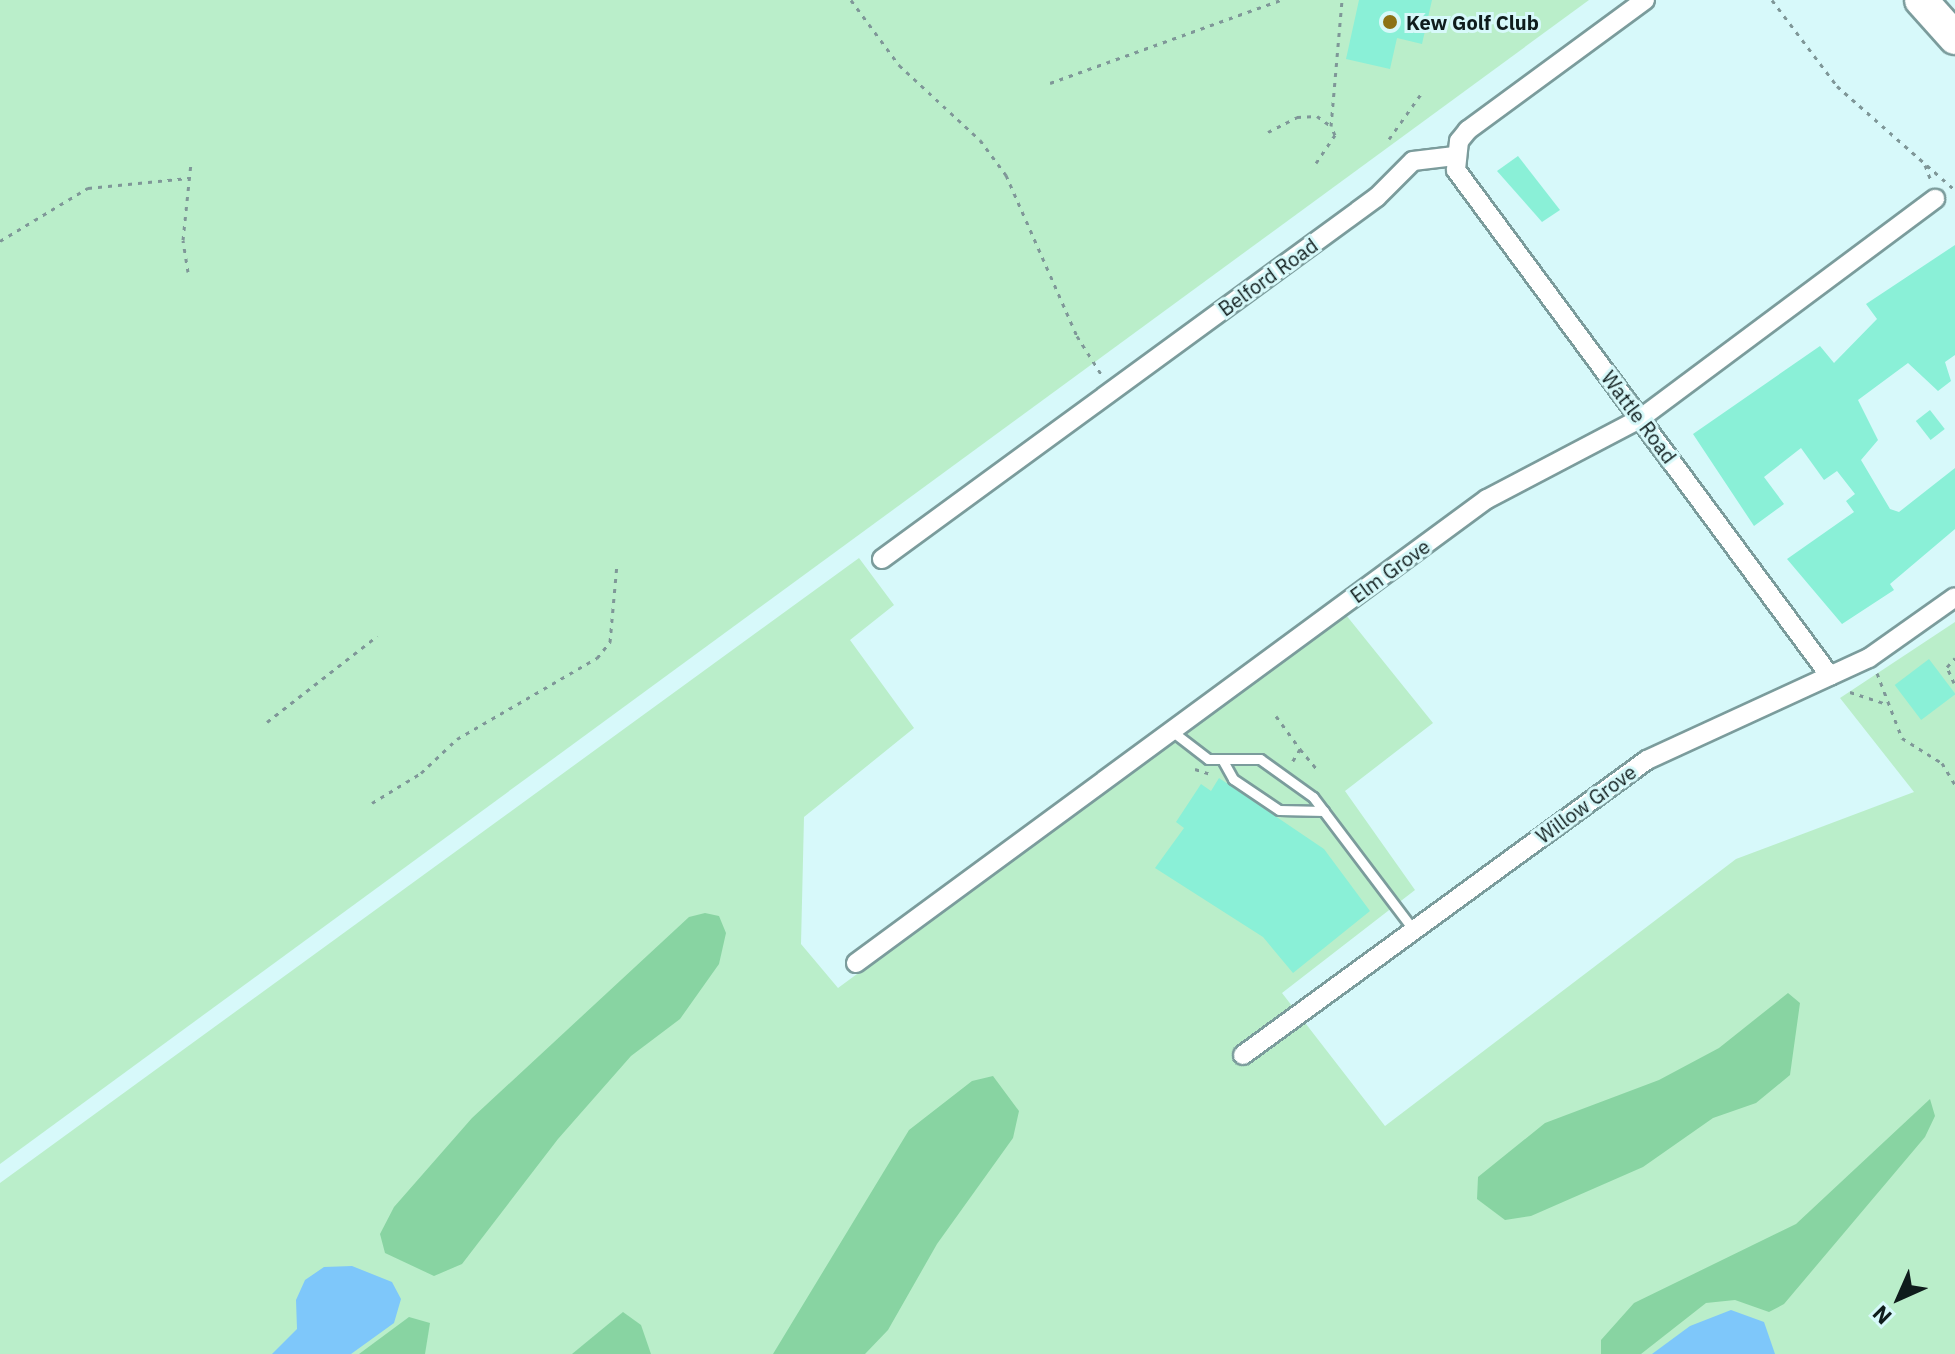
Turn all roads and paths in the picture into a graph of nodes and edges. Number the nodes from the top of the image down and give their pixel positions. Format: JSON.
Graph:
{"nodes":[{"id":1,"x":851,"y":0,"type":"edge"},
{"id":2,"x":1281,"y":0,"type":"edge"},
{"id":3,"x":1342,"y":0,"type":"edge"},
{"id":4,"x":1645,"y":0,"type":"edge"},
{"id":5,"x":1772,"y":0,"type":"edge"},
{"id":6,"x":1921,"y":0,"type":"edge"},
{"id":7,"x":1955,"y":38,"type":"edge"},
{"id":8,"x":1050,"y":83,"type":"dead end"},
{"id":9,"x":1421,"y":94,"type":"dead end"},
{"id":10,"x":1331,"y":126,"type":"junction"},
{"id":11,"x":1268,"y":132,"type":"dead end"},
{"id":12,"x":1389,"y":139,"type":"dead end"},
{"id":13,"x":1455,"y":156,"type":"junction"},
{"id":14,"x":191,"y":162,"type":"dead end"},
{"id":15,"x":1316,"y":163,"type":"dead end"},
{"id":16,"x":189,"y":178,"type":"junction"},
{"id":17,"x":1955,"y":190,"type":"edge"},
{"id":18,"x":1935,"y":199,"type":"dead end"},
{"id":19,"x":0,"y":241,"type":"edge"},
{"id":20,"x":188,"y":272,"type":"dead end"},
{"id":21,"x":1112,"y":390,"type":"junction"},
{"id":22,"x":1641,"y":418,"type":"junction"},
{"id":23,"x":882,"y":559,"type":"dead end"},
{"id":24,"x":617,"y":563,"type":"dead end"},
{"id":25,"x":1955,"y":597,"type":"edge"},
{"id":26,"x":377,"y":636,"type":"dead end"},
{"id":27,"x":1869,"y":658,"type":"junction"},
{"id":28,"x":1955,"y":658,"type":"edge"},
{"id":29,"x":1830,"y":676,"type":"junction"},
{"id":30,"x":1954,"y":683,"type":"edge"},
{"id":31,"x":1850,"y":692,"type":"dead end"},
{"id":32,"x":1884,"y":704,"type":"junction"},
{"id":33,"x":267,"y":722,"type":"dead end"},
{"id":34,"x":1173,"y":732,"type":"junction"},
{"id":35,"x":1300,"y":749,"type":"dead end"},
{"id":36,"x":1222,"y":759,"type":"junction"},
{"id":37,"x":1317,"y":769,"type":"dead end"},
{"id":38,"x":1955,"y":785,"type":"edge"},
{"id":39,"x":372,"y":803,"type":"dead end"},
{"id":40,"x":1324,"y":811,"type":"junction"},
{"id":41,"x":1413,"y":929,"type":"junction"},
{"id":42,"x":856,"y":963,"type":"dead end"},
{"id":43,"x":1243,"y":1055,"type":"dead end"}],
"edges":[{"from":1,"to":21,"type":"path"},
{"from":2,"to":8,"type":"path"},
{"from":3,"to":10,"type":"path"},
{"from":4,"to":13,"type":"street"},
{"from":5,"to":17,"type":"path"},
{"from":6,"to":7,"type":"highway"},
{"from":9,"to":12,"type":"path"},
{"from":10,"to":11,"type":"path"},
{"from":10,"to":15,"type":"path"},
{"from":13,"to":21,"type":"street","name":"Belford Road"},
{"from":13,"to":22,"type":"street","name":"Wattle Road"},
{"from":14,"to":16,"type":"path"},
{"from":16,"to":19,"type":"path"},
{"from":16,"to":20,"type":"path"},
{"from":18,"to":22,"type":"street","name":"Elm Grove"},
{"from":21,"to":23,"type":"street","name":"Belford Road"},
{"from":22,"to":29,"type":"street","name":"Wattle Road"},
{"from":22,"to":34,"type":"street","name":"Elm Grove"},
{"from":24,"to":39,"type":"path"},
{"from":25,"to":27,"type":"street","name":"Willow Grove"},
{"from":26,"to":33,"type":"path"},
{"from":27,"to":29,"type":"street","name":"Willow Grove"},
{"from":27,"to":32,"type":"path"},
{"from":28,"to":30,"type":"path"},
{"from":29,"to":41,"type":"street","name":"Willow Grove"},
{"from":31,"to":32,"type":"path"},
{"from":32,"to":38,"type":"path"},
{"from":34,"to":36,"type":"lane"},
{"from":34,"to":42,"type":"street","name":"Elm Grove"},
{"from":35,"to":37,"type":"path"},
{"from":36,"to":40,"type":"lane"},
{"from":36,"to":40,"type":"lane"},
{"from":40,"to":41,"type":"lane"},
{"from":41,"to":43,"type":"street","name":"Willow Grove"}]}
